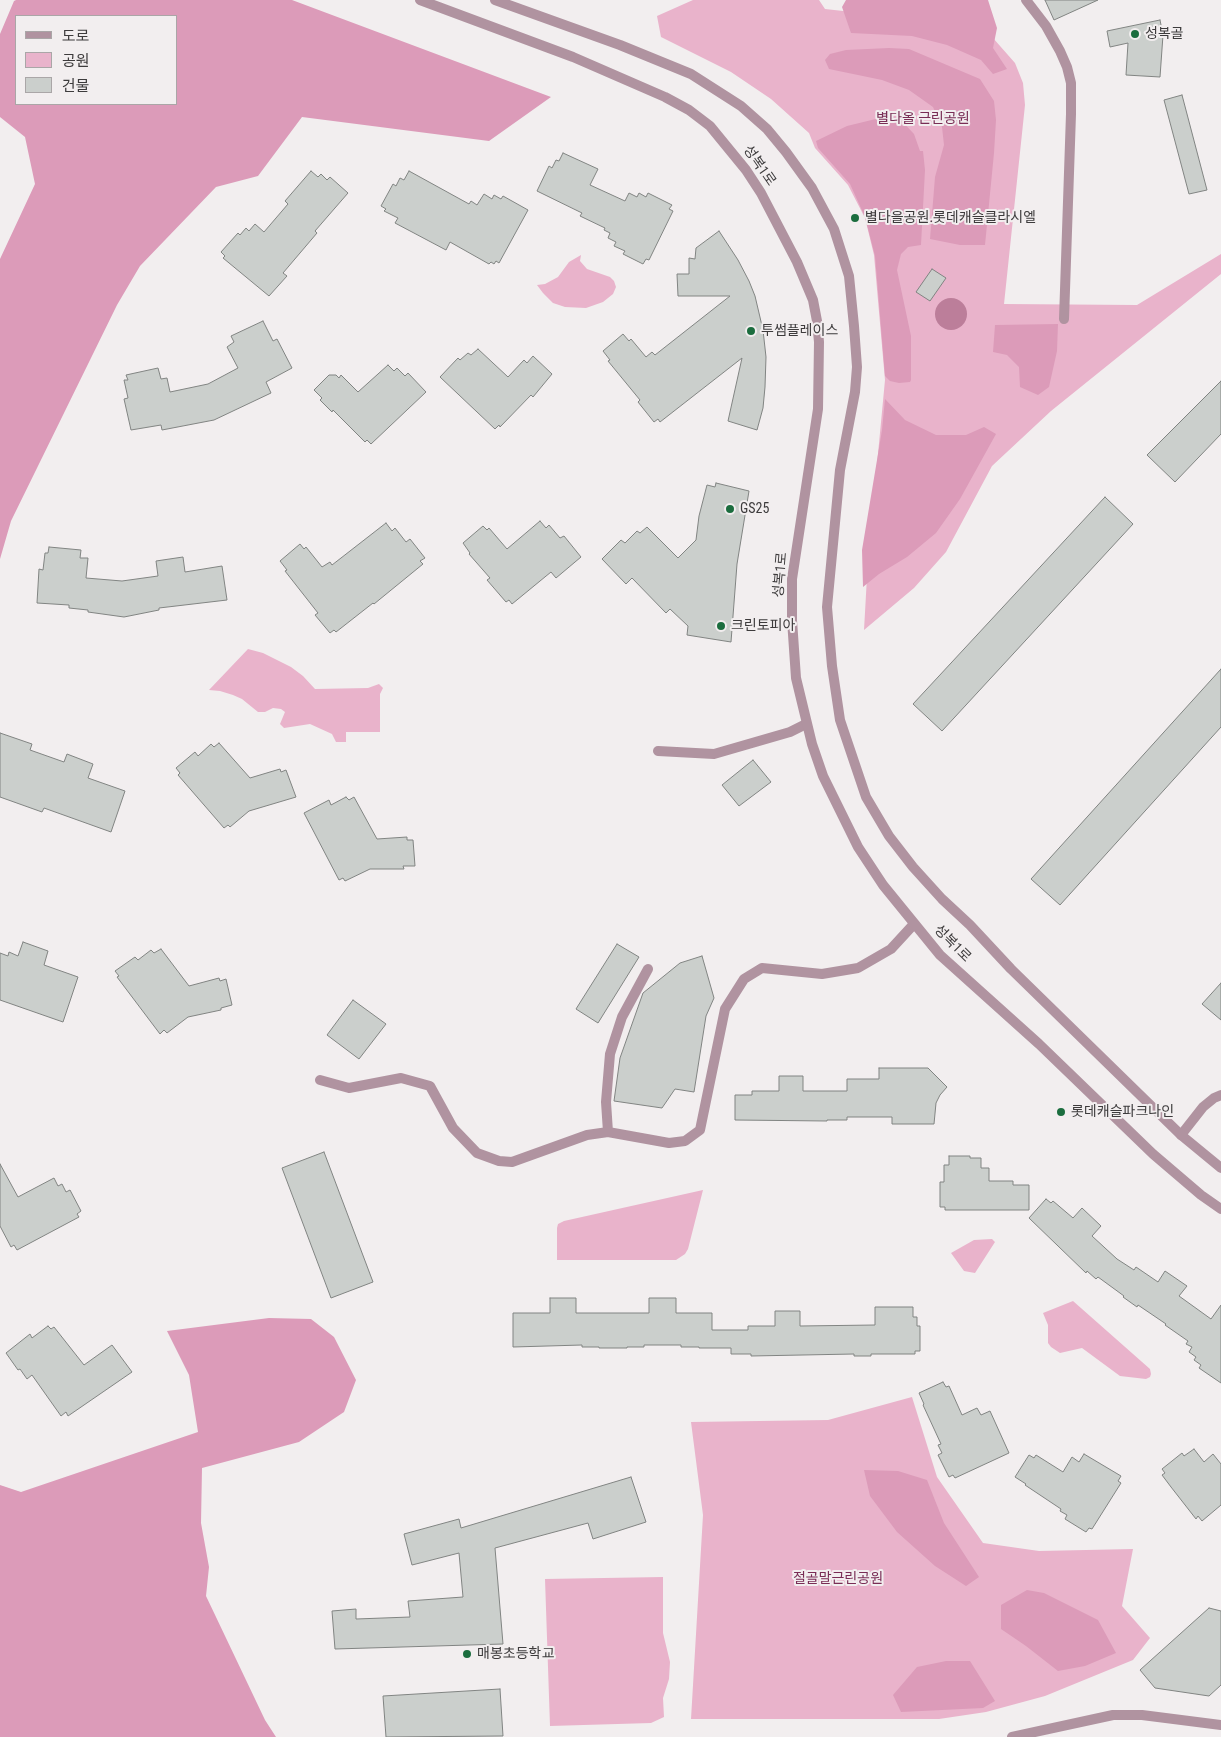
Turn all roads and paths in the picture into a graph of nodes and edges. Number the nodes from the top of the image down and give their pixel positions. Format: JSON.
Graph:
{"nodes":[{"id":1,"x":420,"y":0,"type":"edge"},
{"id":2,"x":496,"y":0,"type":"edge"},
{"id":3,"x":1026,"y":0,"type":"edge"},
{"id":4,"x":1064,"y":318,"type":"dead end"},
{"id":5,"x":806,"y":724,"type":"junction"},
{"id":6,"x":658,"y":751,"type":"dead end"},
{"id":7,"x":914,"y":924,"type":"junction"},
{"id":8,"x":648,"y":969,"type":"dead end"},
{"id":9,"x":320,"y":1080,"type":"dead end"},
{"id":10,"x":1221,"y":1096,"type":"edge"},
{"id":11,"x":608,"y":1132,"type":"junction"},
{"id":12,"x":1180,"y":1135,"type":"junction"},
{"id":13,"x":1221,"y":1168,"type":"edge"},
{"id":14,"x":1221,"y":1209,"type":"edge"},
{"id":15,"x":1221,"y":1725,"type":"edge"},
{"id":16,"x":1012,"y":1737,"type":"edge"}],
"edges":[{"from":1,"to":5,"type":"street","name":"성복1로"},
{"from":2,"to":12,"type":"street","name":"성복1로"},
{"from":3,"to":4,"type":"street"},
{"from":5,"to":6,"type":"street"},
{"from":5,"to":7,"type":"street","name":"성복1로"},
{"from":7,"to":11,"type":"street"},
{"from":7,"to":14,"type":"street","name":"성복1로"},
{"from":8,"to":11,"type":"street"},
{"from":9,"to":11,"type":"street"},
{"from":10,"to":12,"type":"street"},
{"from":12,"to":13,"type":"street","name":"성복1로"},
{"from":15,"to":16,"type":"street"}]}
